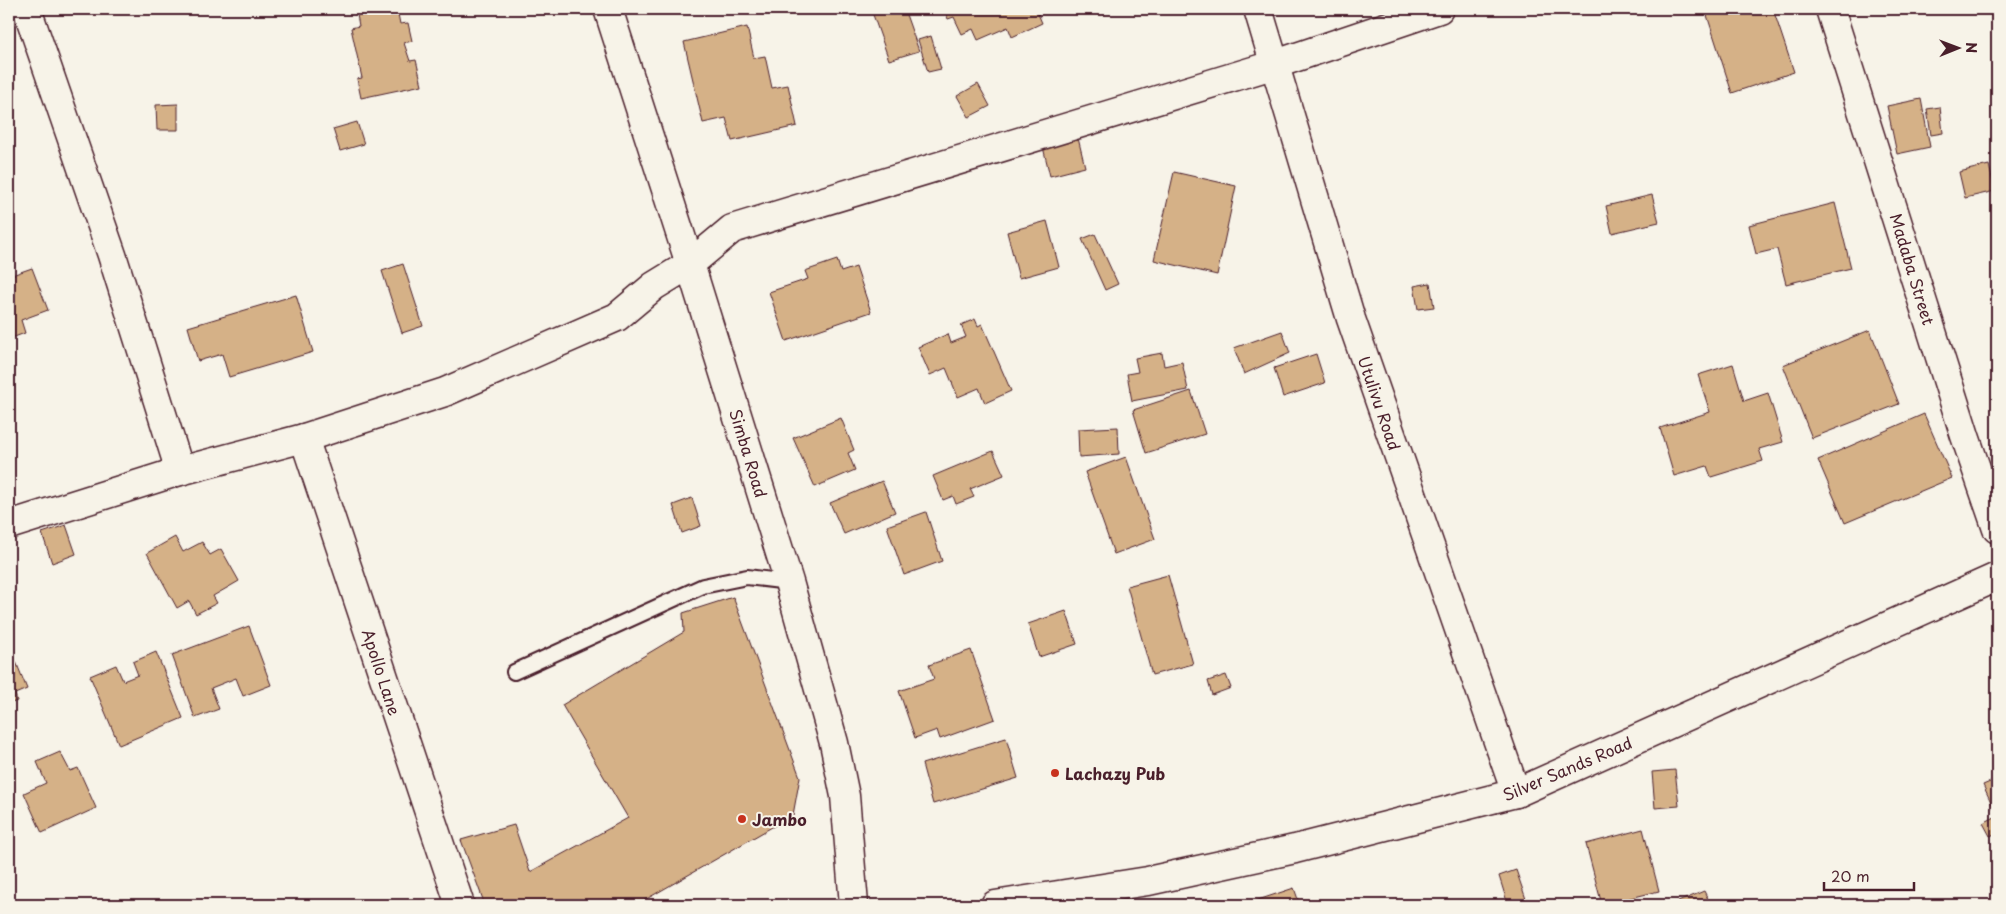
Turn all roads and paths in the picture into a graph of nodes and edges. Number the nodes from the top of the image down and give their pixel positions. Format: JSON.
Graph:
{"nodes":[{"id":1,"x":26,"y":9,"type":"edge"},
{"id":2,"x":608,"y":9,"type":"edge"},
{"id":3,"x":1258,"y":9,"type":"edge"},
{"id":4,"x":1439,"y":9,"type":"edge"},
{"id":5,"x":1830,"y":9,"type":"edge"},
{"id":6,"x":1276,"y":64,"type":"junction"},
{"id":7,"x":690,"y":264,"type":"junction"},
{"id":8,"x":304,"y":438,"type":"junction"},
{"id":9,"x":180,"y":471,"type":"junction"},
{"id":10,"x":9,"y":525,"type":"edge"},
{"id":11,"x":1997,"y":530,"type":"edge"},
{"id":12,"x":1997,"y":577,"type":"edge"},
{"id":13,"x":789,"y":582,"type":"junction"},
{"id":14,"x":514,"y":672,"type":"dead end"},
{"id":15,"x":1516,"y":793,"type":"junction"},
{"id":16,"x":460,"y":905,"type":"edge"},
{"id":17,"x":854,"y":905,"type":"edge"},
{"id":18,"x":995,"y":905,"type":"edge"}],
"edges":[{"from":1,"to":9,"type":"street"},
{"from":2,"to":7,"type":"street","name":"Simba Road"},
{"from":3,"to":6,"type":"street","name":"Utulivu Road"},
{"from":4,"to":6,"type":"street"},
{"from":5,"to":11,"type":"street","name":"Madaba Street"},
{"from":6,"to":7,"type":"street"},
{"from":6,"to":15,"type":"street","name":"Utulivu Road"},
{"from":7,"to":8,"type":"street"},
{"from":7,"to":13,"type":"street","name":"Simba Road"},
{"from":8,"to":9,"type":"street"},
{"from":8,"to":16,"type":"street","name":"Apollo Lane"},
{"from":9,"to":10,"type":"street"},
{"from":12,"to":15,"type":"street","name":"Silver Sands Road"},
{"from":13,"to":14,"type":"lane"},
{"from":13,"to":17,"type":"street","name":"Simba Road"},
{"from":15,"to":18,"type":"street","name":"Silver Sands Road"}]}
